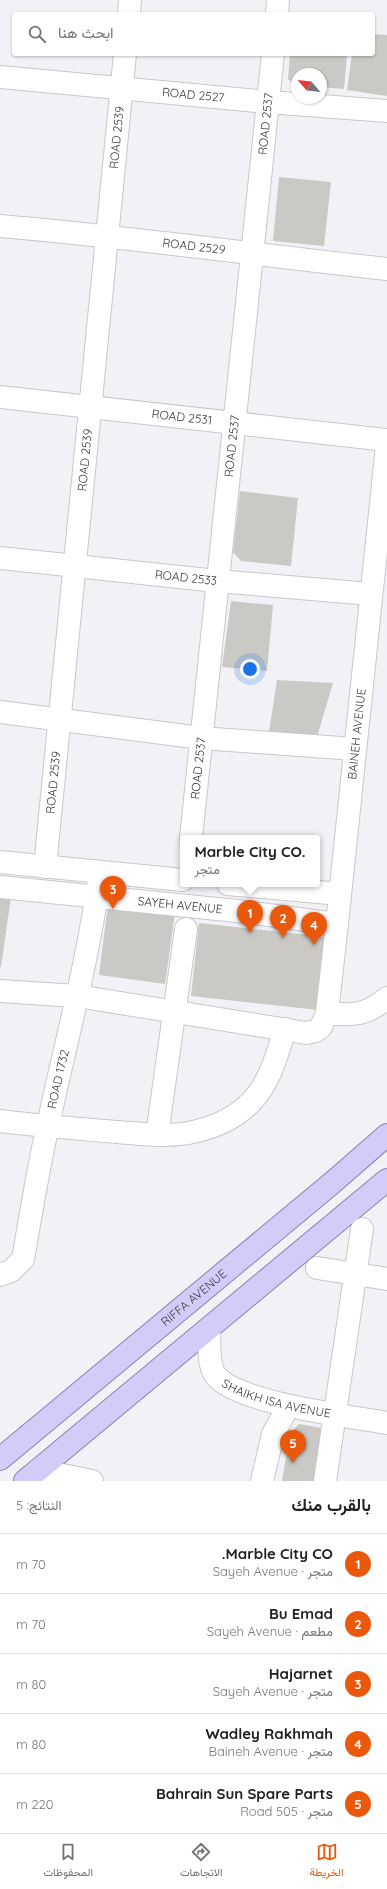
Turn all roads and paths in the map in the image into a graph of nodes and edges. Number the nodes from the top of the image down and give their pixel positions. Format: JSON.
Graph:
{"nodes":[{"id":1,"x":130,"y":0,"type":"edge"},
{"id":2,"x":278,"y":0,"type":"edge"},
{"id":3,"x":129,"y":12,"type":"edge"},
{"id":4,"x":277,"y":12,"type":"edge"},
{"id":5,"x":125,"y":56,"type":"edge"},
{"id":6,"x":273,"y":56,"type":"edge"},
{"id":7,"x":0,"y":77,"type":"edge"},
{"id":8,"x":122,"y":88,"type":"junction"},
{"id":9,"x":268,"y":102,"type":"junction"},
{"id":10,"x":387,"y":111,"type":"edge"},
{"id":11,"x":0,"y":226,"type":"edge"},
{"id":12,"x":107,"y":235,"type":"junction"},
{"id":13,"x":252,"y":255,"type":"junction"},
{"id":14,"x":387,"y":269,"type":"edge"},
{"id":15,"x":0,"y":397,"type":"edge"},
{"id":16,"x":90,"y":408,"type":"junction"},
{"id":17,"x":234,"y":424,"type":"junction"},
{"id":18,"x":387,"y":440,"type":"edge"},
{"id":19,"x":387,"y":446,"type":"edge"},
{"id":20,"x":0,"y":558,"type":"edge"},
{"id":21,"x":75,"y":566,"type":"junction"},
{"id":22,"x":217,"y":581,"type":"junction"},
{"id":23,"x":371,"y":594,"type":"junction"},
{"id":24,"x":0,"y":712,"type":"edge"},
{"id":25,"x":60,"y":719,"type":"junction"},
{"id":26,"x":201,"y":738,"type":"junction"},
{"id":27,"x":355,"y":749,"type":"junction"},
{"id":28,"x":191,"y":835,"type":"edge"},
{"id":29,"x":0,"y":862,"type":"edge"},
{"id":30,"x":46,"y":867,"type":"junction"},
{"id":31,"x":100,"y":872,"type":"junction"},
{"id":32,"x":180,"y":880,"type":"edge"},
{"id":33,"x":262,"y":887,"type":"edge"},
{"id":34,"x":0,"y":888,"type":"edge"},
{"id":35,"x":340,"y":894,"type":"junction"},
{"id":36,"x":96,"y":897,"type":"junction"},
{"id":37,"x":337,"y":924,"type":"junction"},
{"id":38,"x":186,"y":929,"type":"dead end"},
{"id":39,"x":0,"y":991,"type":"edge"},
{"id":40,"x":77,"y":996,"type":"junction"},
{"id":41,"x":387,"y":998,"type":"edge"},
{"id":42,"x":174,"y":1010,"type":"junction"},
{"id":43,"x":326,"y":1017,"type":"junction"},
{"id":44,"x":285,"y":1029,"type":"junction"},
{"id":45,"x":0,"y":1121,"type":"edge"},
{"id":46,"x":48,"y":1127,"type":"junction"},
{"id":47,"x":156,"y":1135,"type":"junction"},
{"id":48,"x":387,"y":1135,"type":"edge"},
{"id":49,"x":387,"y":1180,"type":"edge"},
{"id":50,"x":362,"y":1229,"type":"dead end"},
{"id":51,"x":317,"y":1268,"type":"dead end"},
{"id":52,"x":356,"y":1274,"type":"junction"},
{"id":53,"x":0,"y":1275,"type":"edge"},
{"id":54,"x":387,"y":1279,"type":"edge"},
{"id":55,"x":209,"y":1330,"type":"junction"},
{"id":56,"x":288,"y":1407,"type":"junction"},
{"id":57,"x":334,"y":1413,"type":"junction"},
{"id":58,"x":387,"y":1423,"type":"edge"},
{"id":59,"x":0,"y":1459,"type":"edge"},
{"id":60,"x":32,"y":1476,"type":"edge"},
{"id":61,"x":92,"y":1481,"type":"edge"},
{"id":62,"x":262,"y":1481,"type":"edge"},
{"id":63,"x":325,"y":1481,"type":"edge"}],
"edges":[{"from":1,"to":3,"type":"street"},
{"from":2,"to":4,"type":"street"},
{"from":5,"to":8,"type":"street","name":"ROAD 2539"},
{"from":6,"to":9,"type":"street","name":"ROAD 2537"},
{"from":7,"to":8,"type":"street","name":"ROAD 2527"},
{"from":8,"to":9,"type":"street","name":"ROAD 2527"},
{"from":8,"to":12,"type":"street","name":"ROAD 2539"},
{"from":9,"to":10,"type":"street","name":"ROAD 2527"},
{"from":9,"to":13,"type":"street","name":"ROAD 2537"},
{"from":11,"to":12,"type":"street","name":"ROAD 2529"},
{"from":12,"to":13,"type":"street","name":"ROAD 2529"},
{"from":12,"to":16,"type":"street","name":"ROAD 2539"},
{"from":13,"to":14,"type":"street","name":"ROAD 2529"},
{"from":13,"to":17,"type":"street","name":"ROAD 2537"},
{"from":15,"to":16,"type":"street","name":"ROAD 2531"},
{"from":16,"to":17,"type":"street","name":"ROAD 2531"},
{"from":16,"to":21,"type":"street","name":"ROAD 2539"},
{"from":17,"to":18,"type":"street","name":"ROAD 2531"},
{"from":17,"to":22,"type":"street","name":"ROAD 2537"},
{"from":19,"to":23,"type":"street","name":"BAINEH AVENUE"},
{"from":20,"to":21,"type":"street","name":"ROAD 2533"},
{"from":21,"to":22,"type":"street","name":"ROAD 2533"},
{"from":21,"to":25,"type":"street","name":"ROAD 2539"},
{"from":22,"to":23,"type":"street","name":"ROAD 2533"},
{"from":22,"to":26,"type":"street","name":"ROAD 2537"},
{"from":23,"to":27,"type":"street","name":"BAINEH AVENUE"},
{"from":24,"to":25,"type":"street"},
{"from":25,"to":26,"type":"street"},
{"from":25,"to":30,"type":"street","name":"ROAD 2539"},
{"from":26,"to":27,"type":"street"},
{"from":26,"to":28,"type":"street","name":"ROAD 2537"},
{"from":27,"to":35,"type":"street","name":"BAINEH AVENUE"},
{"from":29,"to":30,"type":"street"},
{"from":30,"to":31,"type":"street"},
{"from":31,"to":32,"type":"street"},
{"from":31,"to":36,"type":"street","name":"ROAD 1732"},
{"from":33,"to":35,"type":"street"},
{"from":34,"to":36,"type":"street","name":"SAYEH AVENUE"},
{"from":35,"to":37,"type":"street","name":"BAINEH AVENUE"},
{"from":36,"to":37,"type":"street","name":"SAYEH AVENUE"},
{"from":36,"to":40,"type":"street","name":"ROAD 1732"},
{"from":37,"to":43,"type":"street","name":"BAINEH AVENUE"},
{"from":38,"to":42,"type":"street"},
{"from":39,"to":40,"type":"street"},
{"from":40,"to":42,"type":"street"},
{"from":40,"to":46,"type":"street","name":"ROAD 1732"},
{"from":41,"to":43,"type":"street"},
{"from":42,"to":44,"type":"street"},
{"from":42,"to":47,"type":"street"},
{"from":43,"to":44,"type":"street"},
{"from":44,"to":47,"type":"street"},
{"from":45,"to":46,"type":"street"},
{"from":46,"to":47,"type":"street"},
{"from":46,"to":53,"type":"street","name":"ROAD 1732"},
{"from":48,"to":59,"type":"main road","name":"RIFFA AVENUE"},
{"from":49,"to":55,"type":"main road"},
{"from":50,"to":52,"type":"street"},
{"from":51,"to":52,"type":"street"},
{"from":52,"to":54,"type":"street"},
{"from":52,"to":57,"type":"street"},
{"from":55,"to":56,"type":"street","name":"SHAIKH ISA AVENUE"},
{"from":55,"to":60,"type":"main road"},
{"from":56,"to":57,"type":"street","name":"SHAIKH ISA AVENUE"},
{"from":56,"to":62,"type":"street"},
{"from":57,"to":58,"type":"street","name":"SHAIKH ISA AVENUE"},
{"from":57,"to":63,"type":"street"},
{"from":60,"to":61,"type":"street"}]}
